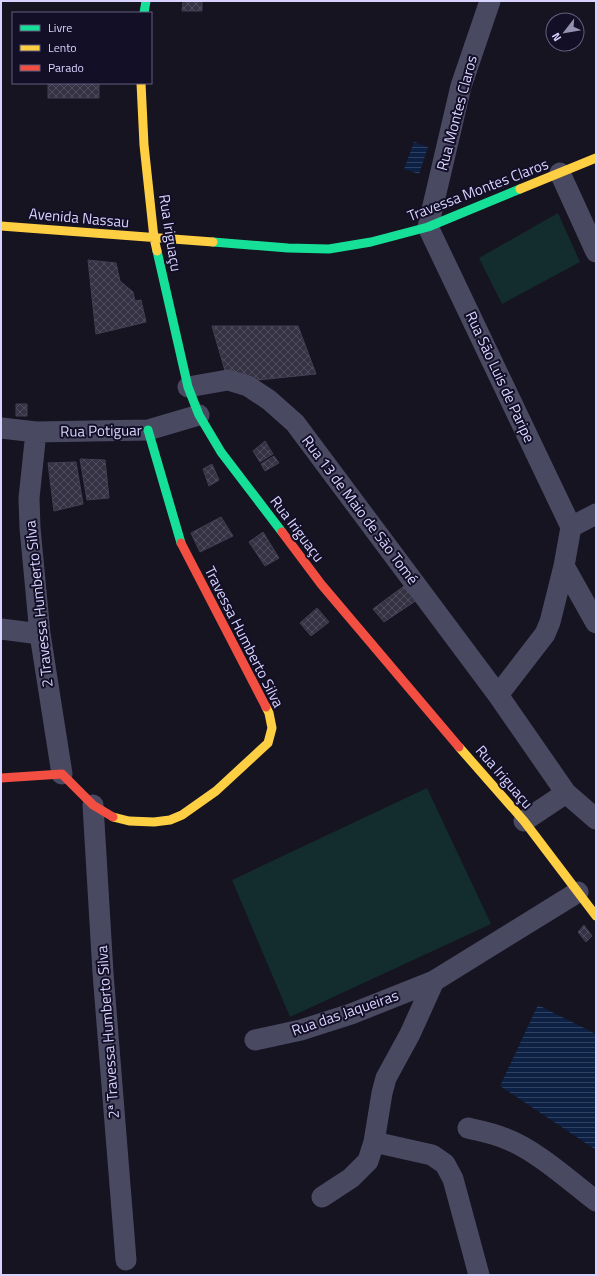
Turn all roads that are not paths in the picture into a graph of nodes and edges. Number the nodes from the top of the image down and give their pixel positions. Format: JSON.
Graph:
{"nodes":[{"id":1,"x":146,"y":1,"type":"edge"},
{"id":2,"x":490,"y":1,"type":"edge"},
{"id":3,"x":144,"y":12,"type":"edge"},
{"id":4,"x":140,"y":84,"type":"edge"},
{"id":5,"x":596,"y":158,"type":"edge"},
{"id":6,"x":560,"y":173,"type":"junction"},
{"id":7,"x":1,"y":226,"type":"edge"},
{"id":8,"x":428,"y":227,"type":"junction"},
{"id":9,"x":154,"y":238,"type":"junction"},
{"id":10,"x":596,"y":252,"type":"edge"},
{"id":11,"x":188,"y":387,"type":"junction"},
{"id":12,"x":199,"y":415,"type":"junction"},
{"id":13,"x":1,"y":428,"type":"edge"},
{"id":14,"x":148,"y":430,"type":"junction"},
{"id":15,"x":36,"y":432,"type":"junction"},
{"id":16,"x":596,"y":514,"type":"edge"},
{"id":17,"x":571,"y":527,"type":"junction"},
{"id":18,"x":564,"y":566,"type":"junction"},
{"id":19,"x":596,"y":623,"type":"edge"},
{"id":20,"x":1,"y":629,"type":"edge"},
{"id":21,"x":40,"y":634,"type":"junction"},
{"id":22,"x":498,"y":695,"type":"junction"},
{"id":23,"x":62,"y":774,"type":"junction"},
{"id":24,"x":1,"y":778,"type":"edge"},
{"id":25,"x":566,"y":793,"type":"junction"},
{"id":26,"x":93,"y":805,"type":"junction"},
{"id":27,"x":596,"y":819,"type":"edge"},
{"id":28,"x":524,"y":821,"type":"junction"},
{"id":29,"x":578,"y":892,"type":"junction"},
{"id":30,"x":596,"y":916,"type":"edge"},
{"id":31,"x":434,"y":981,"type":"junction"},
{"id":32,"x":256,"y":1040,"type":"dead end"},
{"id":33,"x":468,"y":1128,"type":"dead end"},
{"id":34,"x":374,"y":1142,"type":"junction"},
{"id":35,"x":322,"y":1197,"type":"dead end"},
{"id":36,"x":596,"y":1201,"type":"edge"},
{"id":37,"x":126,"y":1260,"type":"dead end"},
{"id":38,"x":479,"y":1275,"type":"edge"}],
"edges":[{"from":1,"to":3,"type":"street"},
{"from":2,"to":8,"type":"street","name":"Rua Montes Claros"},
{"from":4,"to":9,"type":"street","name":"Rua Iriguaçu"},
{"from":5,"to":6,"type":"street","name":"Travessa Montes Claros"},
{"from":6,"to":8,"type":"street","name":"Travessa Montes Claros"},
{"from":6,"to":10,"type":"street"},
{"from":7,"to":9,"type":"street","name":"Avenida Nassau"},
{"from":8,"to":9,"type":"street","name":"Travessa Montes Claros"},
{"from":8,"to":17,"type":"street","name":"Rua São Luis de Paripe"},
{"from":9,"to":11,"type":"street","name":"Rua Iriguaçu"},
{"from":11,"to":12,"type":"street","name":"Rua Iriguaçu"},
{"from":11,"to":22,"type":"street","name":"Rua 13 de Maio de São Tomé"},
{"from":12,"to":14,"type":"street","name":"Rua Potiguar"},
{"from":12,"to":28,"type":"street","name":"Rua Iriguaçu"},
{"from":13,"to":15,"type":"street","name":"Rua Potiguar"},
{"from":14,"to":15,"type":"street","name":"Rua Potiguar"},
{"from":14,"to":26,"type":"street","name":"Travessa Humberto Silva"},
{"from":15,"to":21,"type":"street","name":"2 Travessa Humberto Silva"},
{"from":16,"to":17,"type":"street"},
{"from":17,"to":18,"type":"street"},
{"from":18,"to":19,"type":"street"},
{"from":18,"to":22,"type":"street"},
{"from":20,"to":21,"type":"street"},
{"from":21,"to":23,"type":"street","name":"2 Travessa Humberto Silva"},
{"from":22,"to":25,"type":"street","name":"Rua 13 de Maio de São Tomé"},
{"from":23,"to":24,"type":"street"},
{"from":23,"to":26,"type":"street","name":"Travessa Humberto Silva"},
{"from":25,"to":27,"type":"street","name":"Rua 13 de Maio de São Tomé"},
{"from":25,"to":28,"type":"street"},
{"from":26,"to":37,"type":"street","name":"2ª Travessa Humberto Silva"},
{"from":28,"to":29,"type":"street","name":"Rua Iriguaçu"},
{"from":29,"to":30,"type":"street","name":"Rua Iriguaçu"},
{"from":29,"to":31,"type":"street","name":"Rua das Jaqueiras"},
{"from":31,"to":32,"type":"street","name":"Rua das Jaqueiras"},
{"from":31,"to":34,"type":"street","name":"Rua das Jaqueiras"},
{"from":33,"to":36,"type":"street"},
{"from":34,"to":35,"type":"street","name":"Rua das Jaqueiras"},
{"from":34,"to":38,"type":"street"}]}
